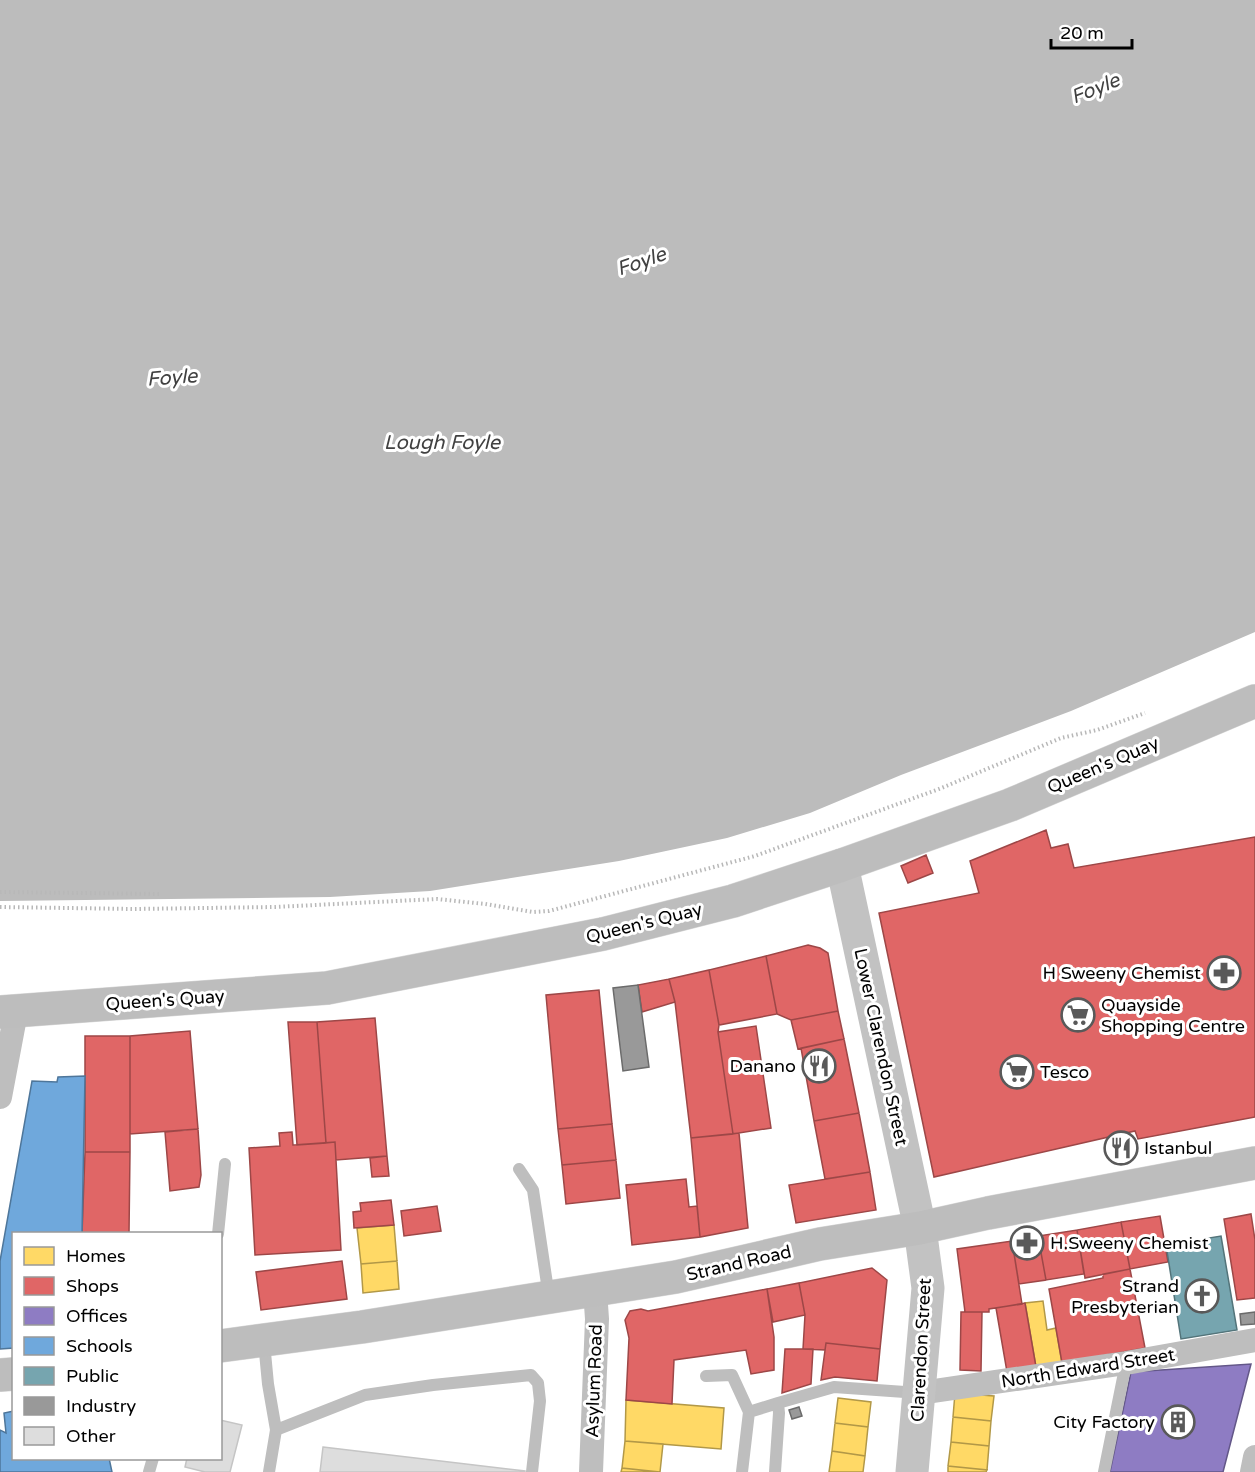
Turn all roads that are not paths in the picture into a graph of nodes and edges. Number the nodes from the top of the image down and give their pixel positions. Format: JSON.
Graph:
{"nodes":[{"id":1,"x":1255,"y":701,"type":"edge"},
{"id":2,"x":842,"y":865,"type":"junction"},
{"id":3,"x":8,"y":1012,"type":"edge"},
{"id":4,"x":0,"y":1096,"type":"edge"},
{"id":5,"x":1255,"y":1163,"type":"edge"},
{"id":6,"x":225,"y":1164,"type":"dead end"},
{"id":7,"x":519,"y":1169,"type":"dead end"},
{"id":8,"x":920,"y":1228,"type":"junction"},
{"id":9,"x":218,"y":1232,"type":"edge"},
{"id":10,"x":595,"y":1290,"type":"junction"},
{"id":11,"x":549,"y":1298,"type":"junction"},
{"id":12,"x":263,"y":1340,"type":"junction"},
{"id":13,"x":1255,"y":1340,"type":"edge"},
{"id":14,"x":222,"y":1347,"type":"edge"},
{"id":15,"x":1126,"y":1364,"type":"junction"},
{"id":16,"x":706,"y":1376,"type":"dead end"},
{"id":17,"x":920,"y":1393,"type":"junction"},
{"id":18,"x":778,"y":1403,"type":"junction"},
{"id":19,"x":749,"y":1412,"type":"junction"},
{"id":20,"x":276,"y":1430,"type":"junction"},
{"id":21,"x":1255,"y":1457,"type":"edge"},
{"id":22,"x":269,"y":1472,"type":"edge"},
{"id":23,"x":532,"y":1472,"type":"edge"},
{"id":24,"x":591,"y":1472,"type":"edge"},
{"id":25,"x":742,"y":1472,"type":"edge"},
{"id":26,"x":775,"y":1472,"type":"edge"},
{"id":27,"x":912,"y":1472,"type":"edge"},
{"id":28,"x":1104,"y":1472,"type":"edge"},
{"id":29,"x":1251,"y":1472,"type":"edge"}],
"edges":[{"from":1,"to":2,"type":"main road","name":"Queen's Quay"},
{"from":2,"to":3,"type":"main road","name":"Queen's Quay"},
{"from":2,"to":8,"type":"main road","name":"Lower Clarendon Street"},
{"from":3,"to":4,"type":"street"},
{"from":5,"to":8,"type":"main road","name":"Strand Road"},
{"from":6,"to":9,"type":"lane"},
{"from":7,"to":11,"type":"lane"},
{"from":8,"to":10,"type":"main road","name":"Strand Road"},
{"from":8,"to":17,"type":"main road","name":"Clarendon Street"},
{"from":10,"to":11,"type":"main road","name":"Strand Road"},
{"from":10,"to":24,"type":"street","name":"Asylum Road"},
{"from":11,"to":12,"type":"main road","name":"Strand Road"},
{"from":12,"to":14,"type":"main road","name":"Strand Road"},
{"from":12,"to":20,"type":"lane"},
{"from":13,"to":15,"type":"street","name":"North Edward Street"},
{"from":15,"to":17,"type":"street","name":"North Edward Street"},
{"from":15,"to":28,"type":"lane"},
{"from":16,"to":19,"type":"lane"},
{"from":17,"to":18,"type":"lane"},
{"from":17,"to":27,"type":"main road","name":"Clarendon Street"},
{"from":18,"to":19,"type":"lane"},
{"from":18,"to":26,"type":"lane"},
{"from":19,"to":25,"type":"lane"},
{"from":20,"to":22,"type":"lane"},
{"from":20,"to":23,"type":"lane"},
{"from":21,"to":29,"type":"street"}]}
